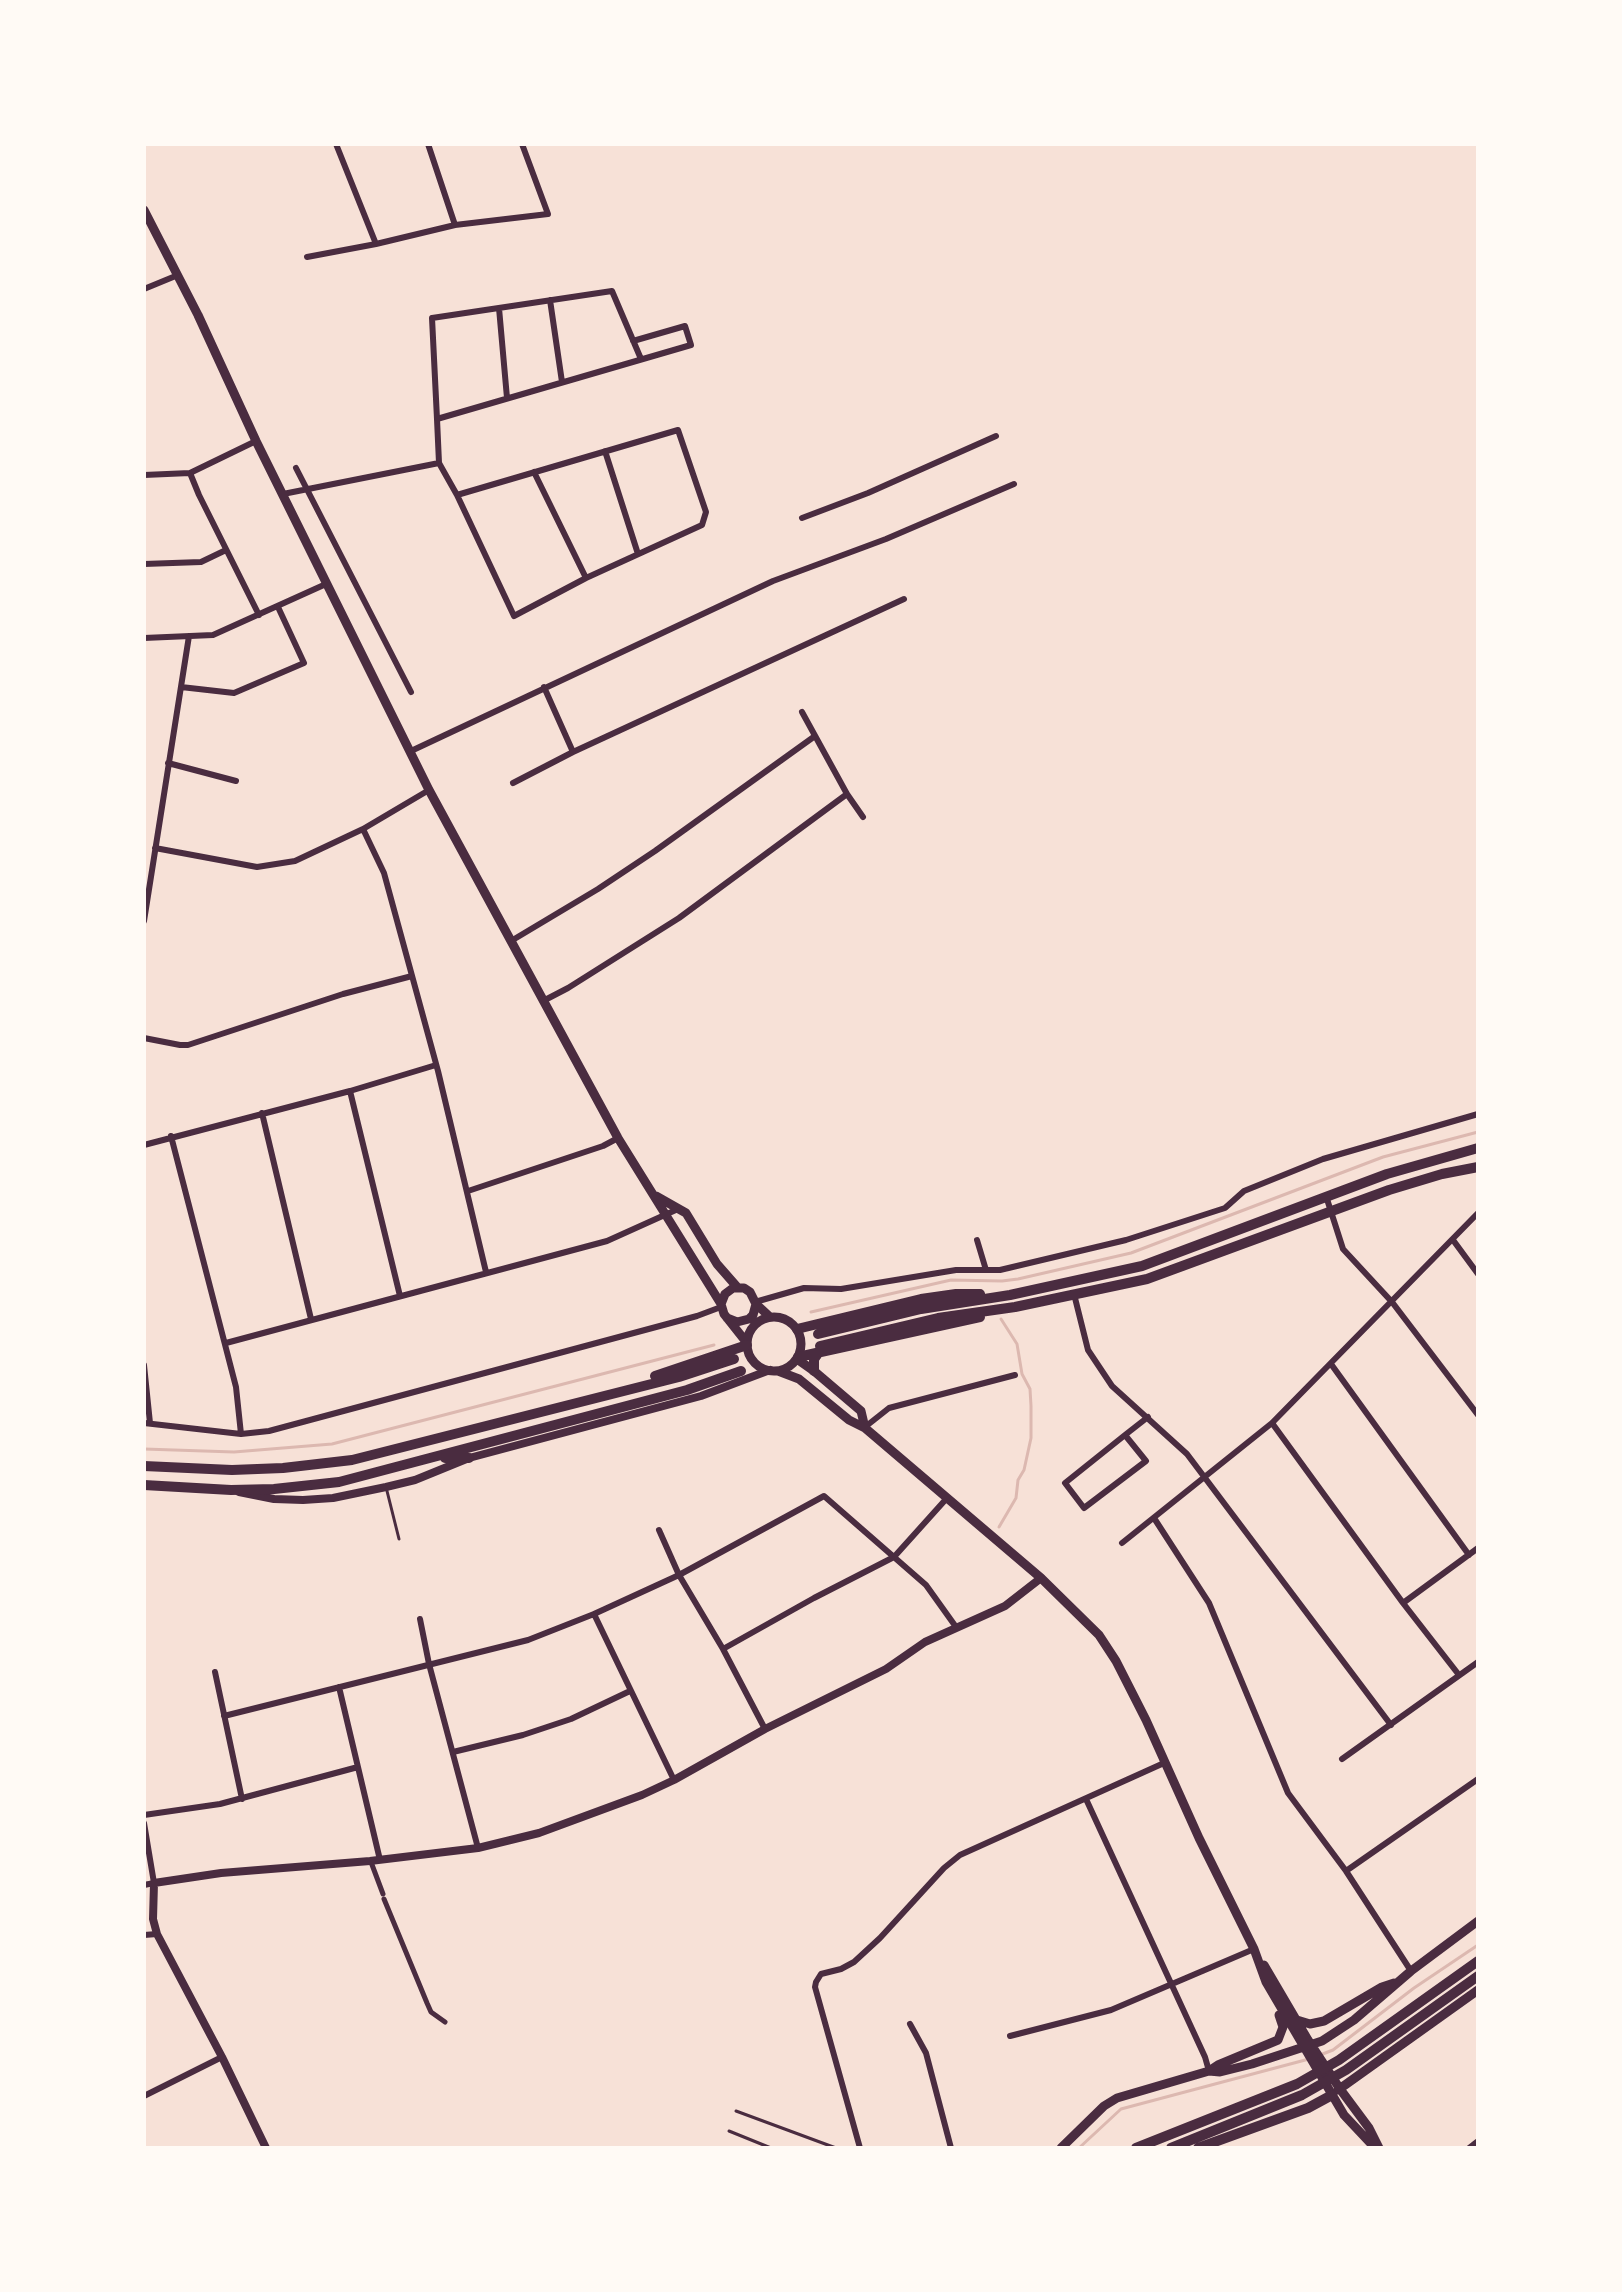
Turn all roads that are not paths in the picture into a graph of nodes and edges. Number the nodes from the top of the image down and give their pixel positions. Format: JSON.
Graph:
{"nodes":[{"id":1,"x":336,"y":144,"type":"edge"},
{"id":2,"x":428,"y":144,"type":"edge"},
{"id":3,"x":522,"y":144,"type":"edge"},
{"id":4,"x":144,"y":210,"type":"edge"},
{"id":5,"x":455,"y":225,"type":"junction"},
{"id":6,"x":376,"y":244,"type":"junction"},
{"id":7,"x":307,"y":257,"type":"dead end"},
{"id":8,"x":178,"y":275,"type":"junction"},
{"id":9,"x":144,"y":289,"type":"edge"},
{"id":10,"x":550,"y":300,"type":"junction"},
{"id":11,"x":499,"y":308,"type":"junction"},
{"id":12,"x":633,"y":341,"type":"junction"},
{"id":13,"x":641,"y":359,"type":"junction"},
{"id":14,"x":562,"y":382,"type":"junction"},
{"id":15,"x":507,"y":398,"type":"junction"},
{"id":16,"x":437,"y":419,"type":"junction"},
{"id":17,"x":996,"y":436,"type":"dead end"},
{"id":18,"x":256,"y":441,"type":"junction"},
{"id":19,"x":605,"y":451,"type":"junction"},
{"id":20,"x":439,"y":463,"type":"junction"},
{"id":21,"x":296,"y":468,"type":"dead end"},
{"id":22,"x":534,"y":472,"type":"junction"},
{"id":23,"x":190,"y":473,"type":"junction"},
{"id":24,"x":144,"y":475,"type":"edge"},
{"id":25,"x":1014,"y":484,"type":"dead end"},
{"id":26,"x":306,"y":489,"type":"junction"},
{"id":27,"x":283,"y":494,"type":"junction"},
{"id":28,"x":457,"y":495,"type":"junction"},
{"id":29,"x":802,"y":518,"type":"dead end"},
{"id":30,"x":226,"y":550,"type":"junction"},
{"id":31,"x":638,"y":554,"type":"junction"},
{"id":32,"x":144,"y":564,"type":"edge"},
{"id":33,"x":586,"y":578,"type":"junction"},
{"id":34,"x":326,"y":584,"type":"junction"},
{"id":35,"x":904,"y":599,"type":"dead end"},
{"id":36,"x":278,"y":607,"type":"junction"},
{"id":37,"x":259,"y":615,"type":"junction"},
{"id":38,"x":189,"y":636,"type":"junction"},
{"id":39,"x":144,"y":638,"type":"edge"},
{"id":40,"x":181,"y":687,"type":"junction"},
{"id":41,"x":544,"y":687,"type":"junction"},
{"id":42,"x":411,"y":692,"type":"dead end"},
{"id":43,"x":802,"y":712,"type":"dead end"},
{"id":44,"x":815,"y":736,"type":"junction"},
{"id":45,"x":411,"y":751,"type":"junction"},
{"id":46,"x":573,"y":752,"type":"junction"},
{"id":47,"x":168,"y":763,"type":"junction"},
{"id":48,"x":236,"y":781,"type":"dead end"},
{"id":49,"x":513,"y":783,"type":"dead end"},
{"id":50,"x":429,"y":790,"type":"junction"},
{"id":51,"x":847,"y":794,"type":"junction"},
{"id":52,"x":863,"y":817,"type":"dead end"},
{"id":53,"x":363,"y":829,"type":"junction"},
{"id":54,"x":155,"y":848,"type":"junction"},
{"id":55,"x":144,"y":921,"type":"edge"},
{"id":56,"x":511,"y":941,"type":"junction"},
{"id":57,"x":412,"y":976,"type":"junction"},
{"id":58,"x":543,"y":1001,"type":"junction"},
{"id":59,"x":144,"y":1038,"type":"edge"},
{"id":60,"x":436,"y":1065,"type":"junction"},
{"id":61,"x":350,"y":1091,"type":"junction"},
{"id":62,"x":262,"y":1113,"type":"junction"},
{"id":63,"x":1478,"y":1114,"type":"edge"},
{"id":64,"x":171,"y":1136,"type":"junction"},
{"id":65,"x":618,"y":1138,"type":"junction"},
{"id":66,"x":144,"y":1145,"type":"edge"},
{"id":67,"x":1478,"y":1148,"type":"edge"},
{"id":68,"x":1449,"y":1155,"type":"junction"},
{"id":69,"x":1478,"y":1167,"type":"edge"},
{"id":70,"x":1454,"y":1171,"type":"junction"},
{"id":71,"x":468,"y":1191,"type":"junction"},
{"id":72,"x":653,"y":1195,"type":"junction"},
{"id":73,"x":1326,"y":1196,"type":"junction"},
{"id":74,"x":678,"y":1208,"type":"junction"},
{"id":75,"x":1331,"y":1211,"type":"junction"},
{"id":76,"x":1478,"y":1213,"type":"edge"},
{"id":77,"x":665,"y":1215,"type":"junction"},
{"id":78,"x":977,"y":1240,"type":"dead end"},
{"id":79,"x":1453,"y":1240,"type":"junction"},
{"id":80,"x":1211,"y":1241,"type":"junction"},
{"id":81,"x":1215,"y":1255,"type":"junction"},
{"id":82,"x":986,"y":1270,"type":"junction"},
{"id":83,"x":486,"y":1272,"type":"junction"},
{"id":84,"x":1478,"y":1274,"type":"edge"},
{"id":85,"x":1072,"y":1282,"type":"junction"},
{"id":86,"x":738,"y":1288,"type":"junction"},
{"id":87,"x":1010,"y":1295,"type":"junction"},
{"id":88,"x":1074,"y":1295,"type":"junction"},
{"id":89,"x":400,"y":1296,"type":"junction"},
{"id":90,"x":755,"y":1301,"type":"junction"},
{"id":91,"x":1392,"y":1302,"type":"junction"},
{"id":92,"x":723,"y":1310,"type":"junction"},
{"id":93,"x":770,"y":1317,"type":"junction"},
{"id":94,"x":311,"y":1319,"type":"junction"},
{"id":95,"x":797,"y":1329,"type":"junction"},
{"id":96,"x":818,"y":1334,"type":"dead end"},
{"id":97,"x":226,"y":1343,"type":"junction"},
{"id":98,"x":747,"y":1344,"type":"junction"},
{"id":99,"x":819,"y":1349,"type":"junction"},
{"id":100,"x":797,"y":1358,"type":"junction"},
{"id":101,"x":734,"y":1359,"type":"dead end"},
{"id":102,"x":1331,"y":1364,"type":"junction"},
{"id":103,"x":144,"y":1365,"type":"edge"},
{"id":104,"x":774,"y":1370,"type":"junction"},
{"id":105,"x":741,"y":1371,"type":"dead end"},
{"id":106,"x":814,"y":1371,"type":"junction"},
{"id":107,"x":1015,"y":1375,"type":"dead end"},
{"id":108,"x":573,"y":1405,"type":"junction"},
{"id":109,"x":1478,"y":1415,"type":"edge"},
{"id":110,"x":1148,"y":1417,"type":"junction"},
{"id":111,"x":147,"y":1423,"type":"edge"},
{"id":112,"x":1272,"y":1423,"type":"junction"},
{"id":113,"x":865,"y":1428,"type":"junction"},
{"id":114,"x":241,"y":1434,"type":"junction"},
{"id":115,"x":1125,"y":1435,"type":"junction"},
{"id":116,"x":435,"y":1458,"type":"junction"},
{"id":117,"x":469,"y":1458,"type":"junction"},
{"id":118,"x":144,"y":1466,"type":"edge"},
{"id":119,"x":1203,"y":1477,"type":"junction"},
{"id":120,"x":144,"y":1485,"type":"edge"},
{"id":121,"x":386,"y":1487,"type":"junction"},
{"id":122,"x":231,"y":1490,"type":"junction"},
{"id":123,"x":947,"y":1498,"type":"junction"},
{"id":124,"x":1154,"y":1518,"type":"junction"},
{"id":125,"x":659,"y":1530,"type":"dead end"},
{"id":126,"x":399,"y":1539,"type":"dead end"},
{"id":127,"x":1122,"y":1543,"type":"dead end"},
{"id":128,"x":1478,"y":1548,"type":"edge"},
{"id":129,"x":1469,"y":1555,"type":"junction"},
{"id":130,"x":894,"y":1557,"type":"junction"},
{"id":131,"x":679,"y":1575,"type":"junction"},
{"id":132,"x":1041,"y":1578,"type":"junction"},
{"id":133,"x":1403,"y":1603,"type":"junction"},
{"id":134,"x":594,"y":1614,"type":"junction"},
{"id":135,"x":420,"y":1619,"type":"dead end"},
{"id":136,"x":956,"y":1627,"type":"junction"},
{"id":137,"x":723,"y":1649,"type":"junction"},
{"id":138,"x":1478,"y":1662,"type":"edge"},
{"id":139,"x":429,"y":1664,"type":"junction"},
{"id":140,"x":215,"y":1672,"type":"dead end"},
{"id":141,"x":1459,"y":1675,"type":"junction"},
{"id":142,"x":339,"y":1687,"type":"junction"},
{"id":143,"x":630,"y":1691,"type":"junction"},
{"id":144,"x":224,"y":1716,"type":"junction"},
{"id":145,"x":1391,"y":1725,"type":"junction"},
{"id":146,"x":765,"y":1729,"type":"junction"},
{"id":147,"x":453,"y":1752,"type":"junction"},
{"id":148,"x":1342,"y":1759,"type":"dead end"},
{"id":149,"x":1164,"y":1763,"type":"junction"},
{"id":150,"x":358,"y":1767,"type":"junction"},
{"id":151,"x":1478,"y":1779,"type":"edge"},
{"id":152,"x":674,"y":1780,"type":"junction"},
{"id":153,"x":242,"y":1799,"type":"junction"},
{"id":154,"x":1086,"y":1799,"type":"junction"},
{"id":155,"x":144,"y":1815,"type":"edge"},
{"id":156,"x":144,"y":1823,"type":"edge"},
{"id":157,"x":478,"y":1848,"type":"junction"},
{"id":158,"x":375,"y":1860,"type":"junction"},
{"id":159,"x":1346,"y":1871,"type":"junction"},
{"id":160,"x":149,"y":1884,"type":"edge"},
{"id":161,"x":1478,"y":1921,"type":"edge"},
{"id":162,"x":157,"y":1934,"type":"junction"},
{"id":163,"x":144,"y":1935,"type":"edge"},
{"id":164,"x":1254,"y":1949,"type":"junction"},
{"id":165,"x":1478,"y":1961,"type":"edge"},
{"id":166,"x":1411,"y":1971,"type":"junction"},
{"id":167,"x":1478,"y":1976,"type":"edge"},
{"id":168,"x":1266,"y":1982,"type":"junction"},
{"id":169,"x":1398,"y":1983,"type":"junction"},
{"id":170,"x":1172,"y":1985,"type":"junction"},
{"id":171,"x":1478,"y":1990,"type":"edge"},
{"id":172,"x":1297,"y":2020,"type":"junction"},
{"id":173,"x":445,"y":2022,"type":"dead end"},
{"id":174,"x":910,"y":2024,"type":"dead end"},
{"id":175,"x":1010,"y":2036,"type":"dead end"},
{"id":176,"x":1305,"y":2042,"type":"junction"},
{"id":177,"x":222,"y":2057,"type":"junction"},
{"id":178,"x":1209,"y":2071,"type":"junction"},
{"id":179,"x":1335,"y":2090,"type":"junction"},
{"id":180,"x":144,"y":2096,"type":"edge"},
{"id":181,"x":736,"y":2111,"type":"dead end"},
{"id":182,"x":729,"y":2131,"type":"dead end"},
{"id":183,"x":1478,"y":2141,"type":"edge"},
{"id":184,"x":265,"y":2146,"type":"edge"},
{"id":185,"x":253,"y":2148,"type":"edge"},
{"id":186,"x":771,"y":2148,"type":"edge"},
{"id":187,"x":836,"y":2148,"type":"edge"},
{"id":188,"x":860,"y":2148,"type":"edge"},
{"id":189,"x":951,"y":2148,"type":"edge"},
{"id":190,"x":1061,"y":2148,"type":"edge"},
{"id":191,"x":1136,"y":2148,"type":"edge"},
{"id":192,"x":1171,"y":2148,"type":"edge"},
{"id":193,"x":1198,"y":2148,"type":"edge"},
{"id":194,"x":1377,"y":2148,"type":"edge"},
{"id":195,"x":1469,"y":2148,"type":"edge"}],
"edges":[{"from":1,"to":6,"type":"street"},
{"from":2,"to":5,"type":"street"},
{"from":3,"to":5,"type":"street"},
{"from":4,"to":8,"type":"main road"},
{"from":5,"to":6,"type":"street"},
{"from":6,"to":7,"type":"street"},
{"from":8,"to":9,"type":"street"},
{"from":8,"to":18,"type":"main road"},
{"from":10,"to":11,"type":"street"},
{"from":10,"to":12,"type":"street"},
{"from":10,"to":14,"type":"street"},
{"from":11,"to":15,"type":"street"},
{"from":11,"to":16,"type":"street"},
{"from":12,"to":13,"type":"street"},
{"from":12,"to":13,"type":"street"},
{"from":13,"to":14,"type":"street"},
{"from":14,"to":15,"type":"street"},
{"from":15,"to":16,"type":"street"},
{"from":16,"to":20,"type":"street"},
{"from":17,"to":29,"type":"street"},
{"from":18,"to":23,"type":"street"},
{"from":18,"to":27,"type":"main road"},
{"from":19,"to":22,"type":"street"},
{"from":19,"to":31,"type":"street"},
{"from":19,"to":31,"type":"street"},
{"from":20,"to":26,"type":"street"},
{"from":20,"to":28,"type":"street"},
{"from":21,"to":26,"type":"street"},
{"from":22,"to":28,"type":"street"},
{"from":22,"to":33,"type":"street"},
{"from":23,"to":24,"type":"street"},
{"from":23,"to":30,"type":"street"},
{"from":25,"to":41,"type":"street"},
{"from":26,"to":27,"type":"street"},
{"from":26,"to":42,"type":"street"},
{"from":27,"to":34,"type":"main road"},
{"from":28,"to":33,"type":"street"},
{"from":30,"to":32,"type":"street"},
{"from":30,"to":37,"type":"street"},
{"from":31,"to":33,"type":"street"},
{"from":34,"to":36,"type":"street"},
{"from":34,"to":45,"type":"main road"},
{"from":35,"to":46,"type":"street"},
{"from":36,"to":37,"type":"street"},
{"from":36,"to":40,"type":"street"},
{"from":37,"to":38,"type":"street"},
{"from":38,"to":39,"type":"street"},
{"from":38,"to":40,"type":"street"},
{"from":40,"to":47,"type":"street"},
{"from":41,"to":45,"type":"street"},
{"from":41,"to":46,"type":"street"},
{"from":43,"to":44,"type":"street"},
{"from":44,"to":51,"type":"street"},
{"from":44,"to":56,"type":"street"},
{"from":45,"to":50,"type":"main road"},
{"from":46,"to":49,"type":"street"},
{"from":47,"to":48,"type":"street"},
{"from":47,"to":54,"type":"street"},
{"from":50,"to":53,"type":"street"},
{"from":50,"to":56,"type":"main road"},
{"from":51,"to":52,"type":"street"},
{"from":51,"to":58,"type":"street"},
{"from":53,"to":54,"type":"street"},
{"from":53,"to":57,"type":"street"},
{"from":54,"to":55,"type":"street"},
{"from":56,"to":58,"type":"main road"},
{"from":57,"to":59,"type":"street"},
{"from":57,"to":60,"type":"street"},
{"from":58,"to":65,"type":"main road"},
{"from":60,"to":61,"type":"street"},
{"from":60,"to":71,"type":"street"},
{"from":61,"to":62,"type":"street"},
{"from":61,"to":89,"type":"street"},
{"from":62,"to":64,"type":"street"},
{"from":62,"to":94,"type":"street"},
{"from":63,"to":82,"type":"street"},
{"from":64,"to":66,"type":"street"},
{"from":64,"to":97,"type":"street"},
{"from":65,"to":71,"type":"street"},
{"from":65,"to":72,"type":"main road"},
{"from":67,"to":68,"type":"main road"},
{"from":68,"to":70,"type":"main road"},
{"from":68,"to":73,"type":"main road"},
{"from":69,"to":70,"type":"main road"},
{"from":70,"to":75,"type":"main road"},
{"from":71,"to":83,"type":"street"},
{"from":72,"to":74,"type":"main road"},
{"from":72,"to":77,"type":"main road"},
{"from":73,"to":75,"type":"street"},
{"from":73,"to":80,"type":"main road"},
{"from":74,"to":77,"type":"street"},
{"from":74,"to":86,"type":"main road"},
{"from":75,"to":81,"type":"main road"},
{"from":75,"to":91,"type":"street"},
{"from":76,"to":79,"type":"street"},
{"from":77,"to":83,"type":"street"},
{"from":77,"to":92,"type":"main road"},
{"from":78,"to":82,"type":"street"},
{"from":79,"to":84,"type":"street"},
{"from":79,"to":91,"type":"street"},
{"from":80,"to":81,"type":"main road"},
{"from":80,"to":85,"type":"main road"},
{"from":81,"to":88,"type":"main road"},
{"from":82,"to":90,"type":"street"},
{"from":83,"to":89,"type":"street"},
{"from":85,"to":87,"type":"main road"},
{"from":85,"to":88,"type":"street"},
{"from":86,"to":90,"type":"main road"},
{"from":86,"to":92,"type":"main road"},
{"from":87,"to":95,"type":"main road"},
{"from":87,"to":96,"type":"main road"},
{"from":88,"to":99,"type":"main road"},
{"from":88,"to":110,"type":"street"},
{"from":89,"to":94,"type":"street"},
{"from":90,"to":92,"type":"main road"},
{"from":90,"to":93,"type":"main road"},
{"from":91,"to":102,"type":"street"},
{"from":91,"to":109,"type":"street"},
{"from":92,"to":98,"type":"main road"},
{"from":92,"to":114,"type":"street"},
{"from":93,"to":95,"type":"main road"},
{"from":93,"to":98,"type":"main road"},
{"from":94,"to":97,"type":"street"},
{"from":95,"to":100,"type":"main road"},
{"from":97,"to":114,"type":"street"},
{"from":98,"to":104,"type":"main road"},
{"from":98,"to":108,"type":"main road"},
{"from":99,"to":100,"type":"main road"},
{"from":99,"to":106,"type":"main road"},
{"from":100,"to":104,"type":"main road"},
{"from":100,"to":106,"type":"main road"},
{"from":101,"to":108,"type":"main road"},
{"from":102,"to":112,"type":"street"},
{"from":102,"to":129,"type":"street"},
{"from":103,"to":111,"type":"street"},
{"from":104,"to":113,"type":"main road"},
{"from":104,"to":117,"type":"street"},
{"from":105,"to":116,"type":"main road"},
{"from":106,"to":113,"type":"main road"},
{"from":107,"to":113,"type":"street"},
{"from":108,"to":118,"type":"main road"},
{"from":110,"to":115,"type":"street"},
{"from":110,"to":119,"type":"street"},
{"from":111,"to":114,"type":"street"},
{"from":112,"to":119,"type":"street"},
{"from":112,"to":133,"type":"street"},
{"from":113,"to":123,"type":"main road"},
{"from":115,"to":115,"type":"street"},
{"from":116,"to":117,"type":"main road"},
{"from":116,"to":122,"type":"main road"},
{"from":117,"to":121,"type":"street"},
{"from":119,"to":124,"type":"street"},
{"from":119,"to":145,"type":"street"},
{"from":120,"to":122,"type":"main road"},
{"from":121,"to":122,"type":"street"},
{"from":121,"to":126,"type":"lane"},
{"from":123,"to":130,"type":"street"},
{"from":123,"to":132,"type":"main road"},
{"from":124,"to":127,"type":"street"},
{"from":124,"to":159,"type":"street"},
{"from":125,"to":131,"type":"street"},
{"from":128,"to":129,"type":"street"},
{"from":129,"to":133,"type":"street"},
{"from":130,"to":131,"type":"street"},
{"from":130,"to":136,"type":"street"},
{"from":130,"to":137,"type":"street"},
{"from":131,"to":134,"type":"street"},
{"from":131,"to":137,"type":"street"},
{"from":132,"to":136,"type":"street"},
{"from":132,"to":149,"type":"main road"},
{"from":133,"to":141,"type":"street"},
{"from":134,"to":139,"type":"street"},
{"from":134,"to":143,"type":"street"},
{"from":135,"to":139,"type":"street"},
{"from":136,"to":146,"type":"street"},
{"from":137,"to":146,"type":"street"},
{"from":138,"to":141,"type":"street"},
{"from":139,"to":142,"type":"street"},
{"from":139,"to":147,"type":"street"},
{"from":140,"to":144,"type":"street"},
{"from":141,"to":145,"type":"street"},
{"from":142,"to":144,"type":"street"},
{"from":142,"to":150,"type":"street"},
{"from":143,"to":147,"type":"street"},
{"from":143,"to":152,"type":"street"},
{"from":144,"to":153,"type":"street"},
{"from":145,"to":148,"type":"street"},
{"from":146,"to":152,"type":"street"},
{"from":147,"to":157,"type":"street"},
{"from":149,"to":154,"type":"street"},
{"from":149,"to":164,"type":"main road"},
{"from":150,"to":153,"type":"street"},
{"from":150,"to":158,"type":"street"},
{"from":151,"to":159,"type":"street"},
{"from":152,"to":157,"type":"street"},
{"from":153,"to":155,"type":"street"},
{"from":154,"to":170,"type":"street"},
{"from":154,"to":188,"type":"street"},
{"from":156,"to":160,"type":"street"},
{"from":157,"to":158,"type":"street"},
{"from":158,"to":160,"type":"street"},
{"from":158,"to":173,"type":"street"},
{"from":159,"to":166,"type":"street"},
{"from":160,"to":162,"type":"street"},
{"from":161,"to":166,"type":"main road"},
{"from":162,"to":163,"type":"street"},
{"from":162,"to":177,"type":"street"},
{"from":164,"to":168,"type":"main road"},
{"from":164,"to":170,"type":"street"},
{"from":164,"to":172,"type":"main road"},
{"from":165,"to":191,"type":"main road"},
{"from":166,"to":169,"type":"main road"},
{"from":167,"to":192,"type":"main road"},
{"from":168,"to":176,"type":"main road"},
{"from":168,"to":178,"type":"main road"},
{"from":169,"to":172,"type":"main road"},
{"from":169,"to":178,"type":"main road"},
{"from":170,"to":175,"type":"street"},
{"from":170,"to":178,"type":"street"},
{"from":171,"to":179,"type":"main road"},
{"from":172,"to":176,"type":"main road"},
{"from":174,"to":189,"type":"street"},
{"from":176,"to":179,"type":"main road"},
{"from":177,"to":180,"type":"street"},
{"from":177,"to":184,"type":"street"},
{"from":178,"to":190,"type":"main road"},
{"from":179,"to":193,"type":"main road"},
{"from":179,"to":194,"type":"main road"},
{"from":181,"to":187,"type":"lane"},
{"from":182,"to":186,"type":"lane"},
{"from":183,"to":195,"type":"street"},
{"from":184,"to":185,"type":"street"}]}
